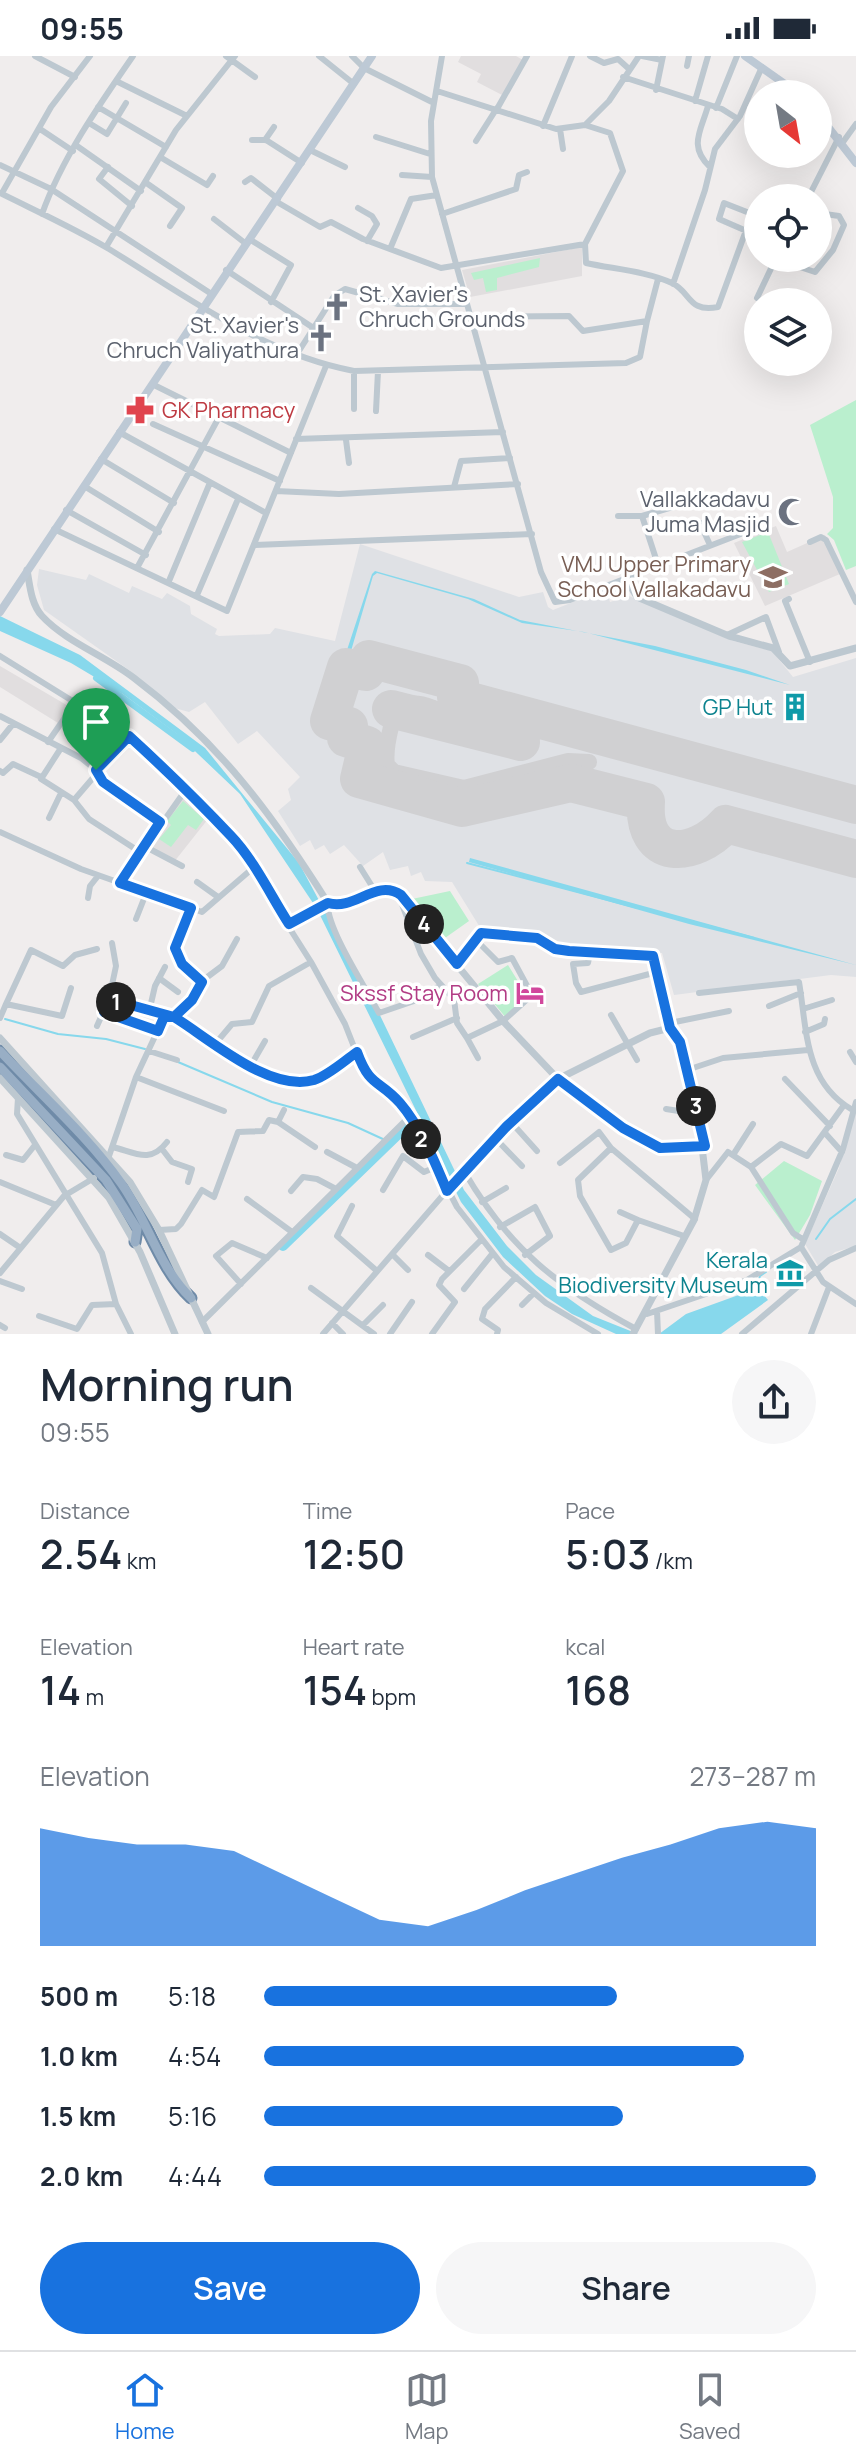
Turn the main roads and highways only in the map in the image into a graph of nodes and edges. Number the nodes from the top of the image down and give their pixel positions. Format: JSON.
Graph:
{"nodes":[{"id":1,"x":372,"y":56,"type":"edge"},
{"id":2,"x":745,"y":56,"type":"edge"},
{"id":3,"x":781,"y":80,"type":"edge"},
{"id":4,"x":832,"y":130,"type":"edge"},
{"id":5,"x":856,"y":163,"type":"edge"},
{"id":6,"x":1,"y":611,"type":"edge"},
{"id":7,"x":0,"y":1051,"type":"edge"},
{"id":8,"x":0,"y":1067,"type":"edge"},
{"id":9,"x":135,"y":1242,"type":"road end"},
{"id":10,"x":191,"y":1298,"type":"road end"}],
"edges":[{"from":1,"to":6,"type":"main road"},
{"from":2,"to":3,"type":"main road"},
{"from":4,"to":5,"type":"main road"},
{"from":7,"to":10,"type":"highway"},
{"from":8,"to":9,"type":"highway"}]}
